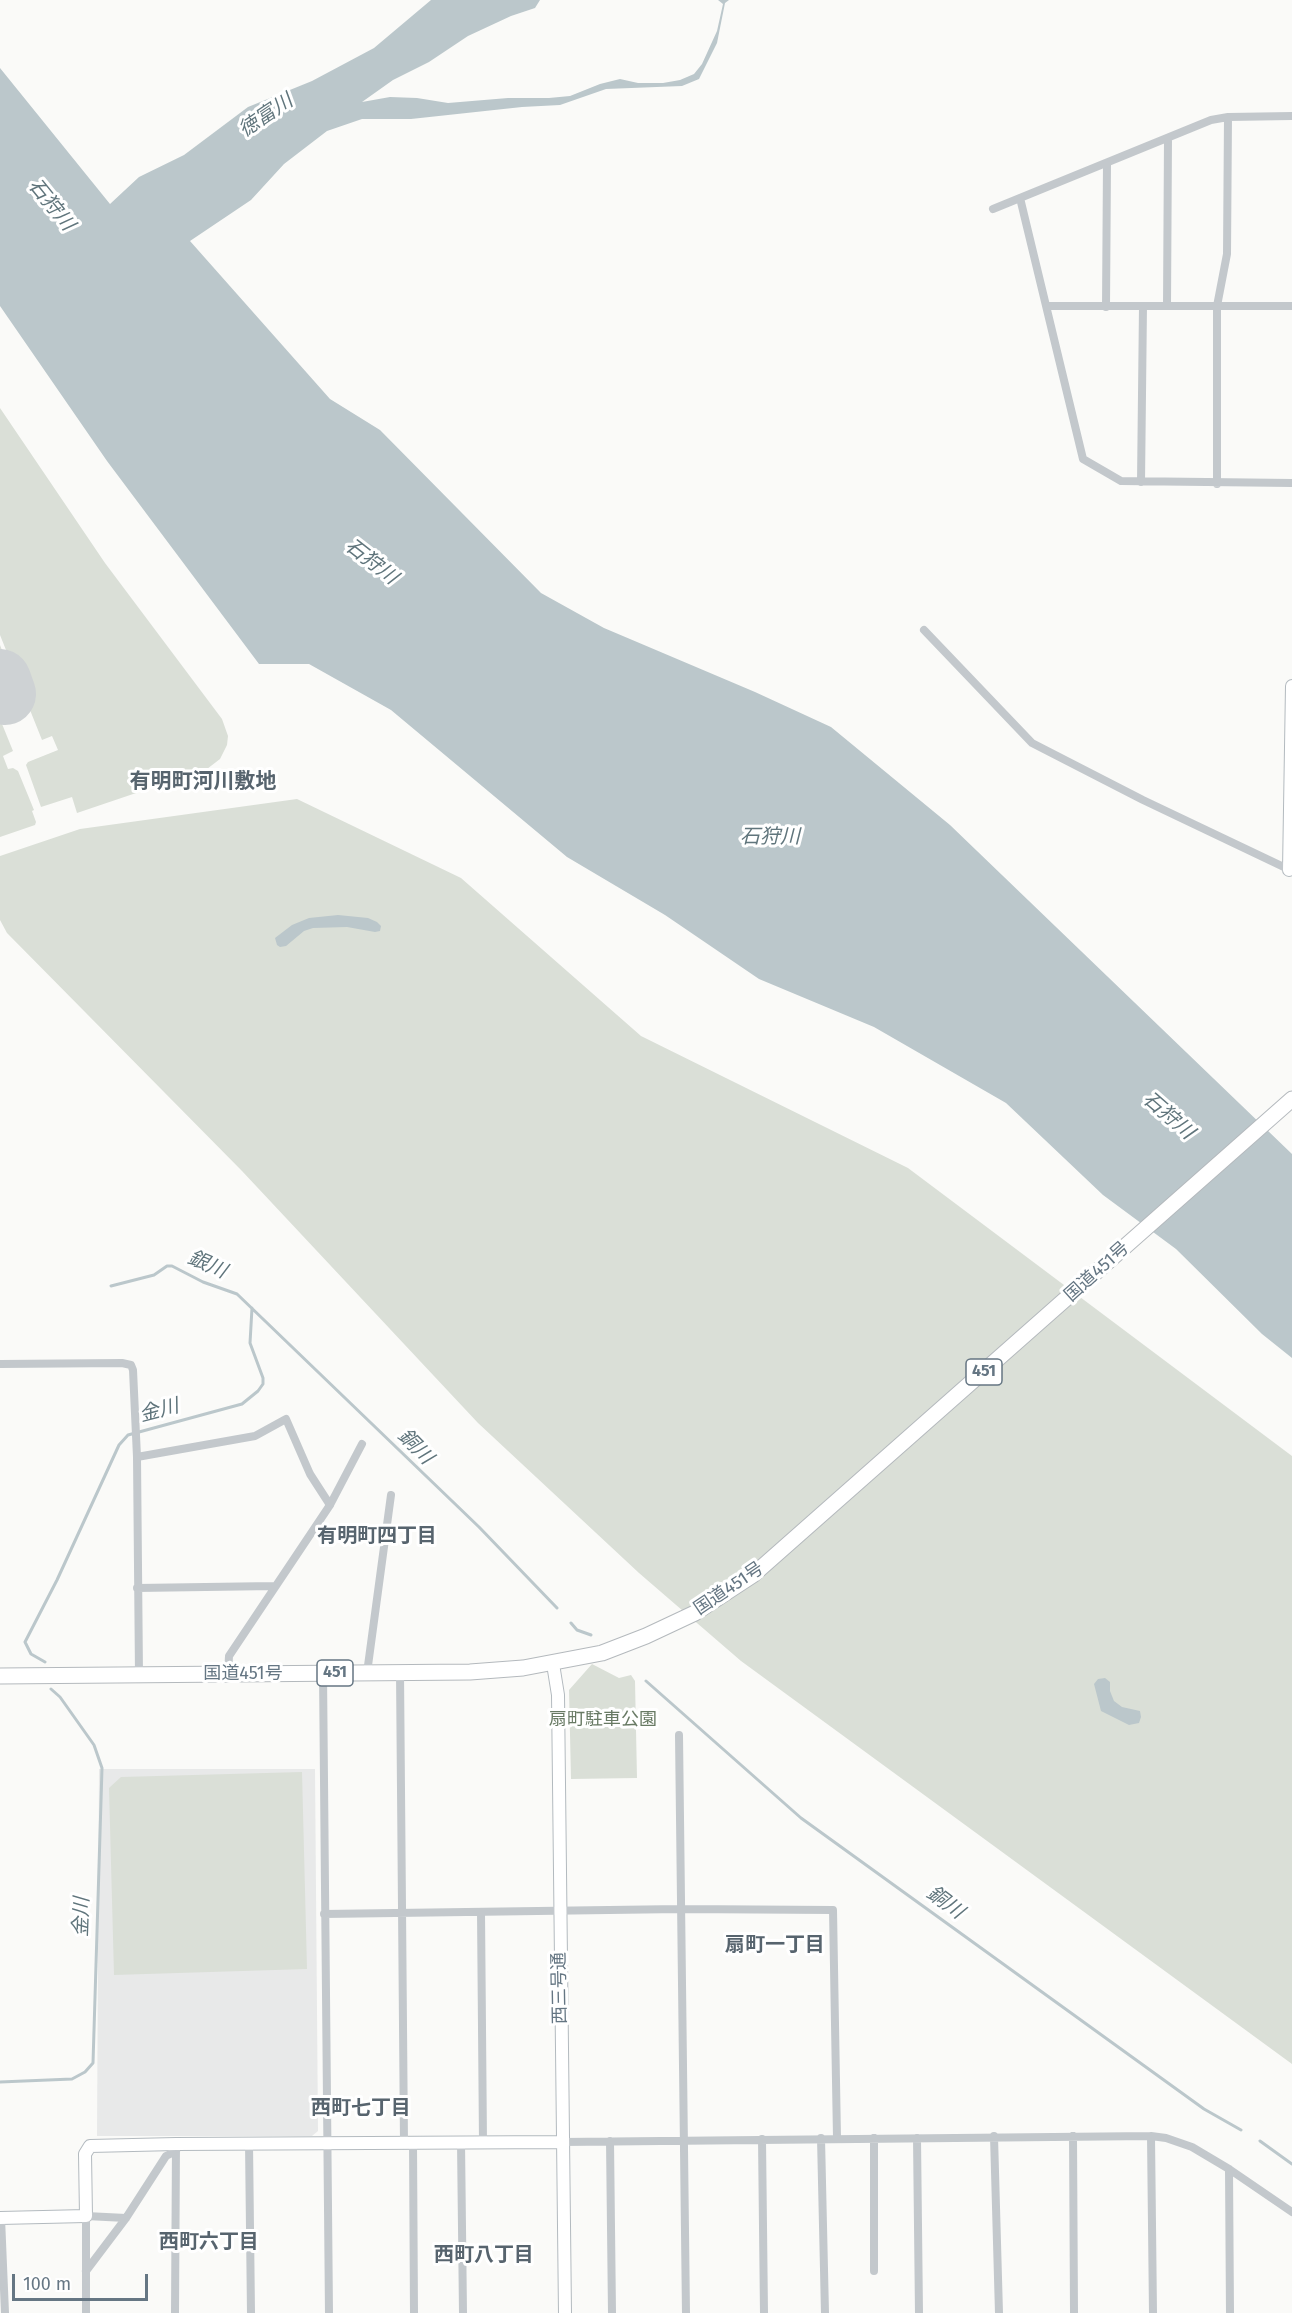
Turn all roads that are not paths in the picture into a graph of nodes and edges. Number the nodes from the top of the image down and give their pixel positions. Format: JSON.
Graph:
{"nodes":[{"id":1,"x":1292,"y":116,"type":"edge"},
{"id":2,"x":1227,"y":117,"type":"junction"},
{"id":3,"x":1168,"y":138,"type":"junction"},
{"id":4,"x":1107,"y":163,"type":"junction"},
{"id":5,"x":1020,"y":198,"type":"junction"},
{"id":6,"x":993,"y":209,"type":"dead end"},
{"id":7,"x":1047,"y":306,"type":"junction"},
{"id":8,"x":1143,"y":306,"type":"junction"},
{"id":9,"x":1167,"y":306,"type":"junction"},
{"id":10,"x":1217,"y":306,"type":"junction"},
{"id":11,"x":1292,"y":306,"type":"edge"},
{"id":12,"x":1106,"y":307,"type":"junction"},
{"id":13,"x":1141,"y":482,"type":"junction"},
{"id":14,"x":1292,"y":483,"type":"edge"},
{"id":15,"x":1217,"y":484,"type":"junction"},
{"id":16,"x":924,"y":630,"type":"dead end"},
{"id":17,"x":1292,"y":686,"type":"edge"},
{"id":18,"x":1291,"y":870,"type":"edge"},
{"id":19,"x":1292,"y":1099,"type":"edge"},
{"id":20,"x":0,"y":1364,"type":"edge"},
{"id":21,"x":362,"y":1444,"type":"dead end"},
{"id":22,"x":137,"y":1457,"type":"junction"},
{"id":23,"x":391,"y":1495,"type":"dead end"},
{"id":24,"x":330,"y":1505,"type":"junction"},
{"id":25,"x":274,"y":1586,"type":"junction"},
{"id":26,"x":137,"y":1588,"type":"junction"},
{"id":27,"x":554,"y":1664,"type":"junction"},
{"id":28,"x":400,"y":1672,"type":"junction"},
{"id":29,"x":323,"y":1673,"type":"junction"},
{"id":30,"x":367,"y":1673,"type":"junction"},
{"id":31,"x":228,"y":1674,"type":"junction"},
{"id":32,"x":139,"y":1675,"type":"junction"},
{"id":33,"x":0,"y":1676,"type":"edge"},
{"id":34,"x":679,"y":1735,"type":"dead end"},
{"id":35,"x":680,"y":1909,"type":"junction"},
{"id":36,"x":559,"y":1911,"type":"junction"},
{"id":37,"x":481,"y":1912,"type":"junction"},
{"id":38,"x":402,"y":1913,"type":"junction"},
{"id":39,"x":324,"y":1914,"type":"junction"},
{"id":40,"x":994,"y":2136,"type":"junction"},
{"id":41,"x":1073,"y":2136,"type":"junction"},
{"id":42,"x":1151,"y":2136,"type":"junction"},
{"id":43,"x":837,"y":2138,"type":"junction"},
{"id":44,"x":874,"y":2138,"type":"junction"},
{"id":45,"x":917,"y":2138,"type":"junction"},
{"id":46,"x":762,"y":2139,"type":"junction"},
{"id":47,"x":821,"y":2139,"type":"junction"},
{"id":48,"x":610,"y":2141,"type":"junction"},
{"id":49,"x":682,"y":2141,"type":"junction"},
{"id":50,"x":461,"y":2142,"type":"junction"},
{"id":51,"x":563,"y":2142,"type":"junction"},
{"id":52,"x":327,"y":2143,"type":"junction"},
{"id":53,"x":409,"y":2143,"type":"junction"},
{"id":54,"x":483,"y":2143,"type":"junction"},
{"id":55,"x":249,"y":2144,"type":"junction"},
{"id":56,"x":176,"y":2147,"type":"junction"},
{"id":57,"x":1229,"y":2169,"type":"junction"},
{"id":58,"x":1292,"y":2212,"type":"edge"},
{"id":59,"x":86,"y":2216,"type":"junction"},
{"id":60,"x":1,"y":2218,"type":"edge"},
{"id":61,"x":126,"y":2218,"type":"junction"},
{"id":62,"x":86,"y":2271,"type":"junction"},
{"id":63,"x":874,"y":2271,"type":"dead end"},
{"id":64,"x":5,"y":2313,"type":"edge"},
{"id":65,"x":86,"y":2313,"type":"edge"},
{"id":66,"x":175,"y":2313,"type":"edge"},
{"id":67,"x":251,"y":2313,"type":"edge"},
{"id":68,"x":329,"y":2313,"type":"edge"},
{"id":69,"x":414,"y":2313,"type":"edge"},
{"id":70,"x":463,"y":2313,"type":"edge"},
{"id":71,"x":565,"y":2313,"type":"edge"},
{"id":72,"x":612,"y":2313,"type":"edge"},
{"id":73,"x":686,"y":2313,"type":"edge"},
{"id":74,"x":764,"y":2313,"type":"edge"},
{"id":75,"x":825,"y":2313,"type":"edge"},
{"id":76,"x":919,"y":2313,"type":"edge"},
{"id":77,"x":999,"y":2313,"type":"edge"},
{"id":78,"x":1074,"y":2313,"type":"edge"},
{"id":79,"x":1153,"y":2313,"type":"edge"},
{"id":80,"x":1230,"y":2313,"type":"edge"}],
"edges":[{"from":1,"to":2,"type":"street"},
{"from":2,"to":3,"type":"street"},
{"from":2,"to":10,"type":"street"},
{"from":3,"to":4,"type":"street"},
{"from":3,"to":9,"type":"street"},
{"from":4,"to":5,"type":"street"},
{"from":4,"to":12,"type":"street"},
{"from":5,"to":6,"type":"street"},
{"from":5,"to":7,"type":"street"},
{"from":7,"to":12,"type":"street"},
{"from":7,"to":13,"type":"street"},
{"from":8,"to":9,"type":"street"},
{"from":8,"to":12,"type":"street"},
{"from":8,"to":13,"type":"street"},
{"from":9,"to":10,"type":"street"},
{"from":10,"to":11,"type":"street"},
{"from":10,"to":15,"type":"street"},
{"from":13,"to":15,"type":"street"},
{"from":14,"to":15,"type":"street"},
{"from":16,"to":18,"type":"street"},
{"from":17,"to":18,"type":"street"},
{"from":19,"to":27,"type":"highway","name":"国道451号","number":"451"},
{"from":20,"to":22,"type":"street"},
{"from":21,"to":24,"type":"street"},
{"from":22,"to":24,"type":"street"},
{"from":22,"to":26,"type":"street"},
{"from":23,"to":30,"type":"street"},
{"from":24,"to":25,"type":"street"},
{"from":25,"to":26,"type":"street"},
{"from":25,"to":31,"type":"street"},
{"from":26,"to":32,"type":"street"},
{"from":27,"to":28,"type":"highway","name":"国道451号","number":"451"},
{"from":27,"to":36,"type":"street","name":"西三号通"},
{"from":28,"to":30,"type":"highway","name":"国道451号","number":"451"},
{"from":28,"to":38,"type":"street"},
{"from":29,"to":30,"type":"highway","name":"国道451号","number":"451"},
{"from":29,"to":31,"type":"highway","name":"国道451号","number":"451"},
{"from":29,"to":39,"type":"street"},
{"from":31,"to":32,"type":"highway","name":"国道451号","number":"451"},
{"from":32,"to":33,"type":"highway","name":"国道451号","number":"451"},
{"from":34,"to":35,"type":"street"},
{"from":35,"to":36,"type":"street"},
{"from":35,"to":43,"type":"street"},
{"from":35,"to":49,"type":"street"},
{"from":36,"to":37,"type":"street"},
{"from":36,"to":51,"type":"street","name":"西三号通"},
{"from":37,"to":38,"type":"street"},
{"from":37,"to":54,"type":"street"},
{"from":38,"to":39,"type":"street"},
{"from":38,"to":53,"type":"street"},
{"from":39,"to":52,"type":"street"},
{"from":40,"to":41,"type":"street"},
{"from":40,"to":45,"type":"street"},
{"from":40,"to":77,"type":"street"},
{"from":41,"to":42,"type":"street"},
{"from":41,"to":78,"type":"street"},
{"from":42,"to":57,"type":"street"},
{"from":42,"to":79,"type":"street"},
{"from":43,"to":44,"type":"street"},
{"from":43,"to":47,"type":"street"},
{"from":44,"to":45,"type":"street"},
{"from":44,"to":63,"type":"street"},
{"from":45,"to":76,"type":"street"},
{"from":46,"to":47,"type":"street"},
{"from":46,"to":49,"type":"street"},
{"from":46,"to":74,"type":"street"},
{"from":47,"to":75,"type":"street"},
{"from":48,"to":49,"type":"street"},
{"from":48,"to":51,"type":"street"},
{"from":48,"to":72,"type":"street"},
{"from":49,"to":73,"type":"street"},
{"from":50,"to":53,"type":"street"},
{"from":50,"to":54,"type":"street"},
{"from":50,"to":70,"type":"street"},
{"from":51,"to":54,"type":"street"},
{"from":51,"to":71,"type":"street","name":"西三号通"},
{"from":52,"to":53,"type":"street"},
{"from":52,"to":55,"type":"street"},
{"from":52,"to":68,"type":"street"},
{"from":53,"to":69,"type":"street"},
{"from":55,"to":56,"type":"street"},
{"from":55,"to":67,"type":"street"},
{"from":56,"to":59,"type":"street"},
{"from":56,"to":61,"type":"street"},
{"from":56,"to":66,"type":"street"},
{"from":57,"to":58,"type":"street"},
{"from":57,"to":80,"type":"street"},
{"from":59,"to":60,"type":"street"},
{"from":59,"to":61,"type":"street"},
{"from":59,"to":62,"type":"street"},
{"from":60,"to":64,"type":"street"},
{"from":61,"to":62,"type":"street"},
{"from":62,"to":65,"type":"street"}]}
